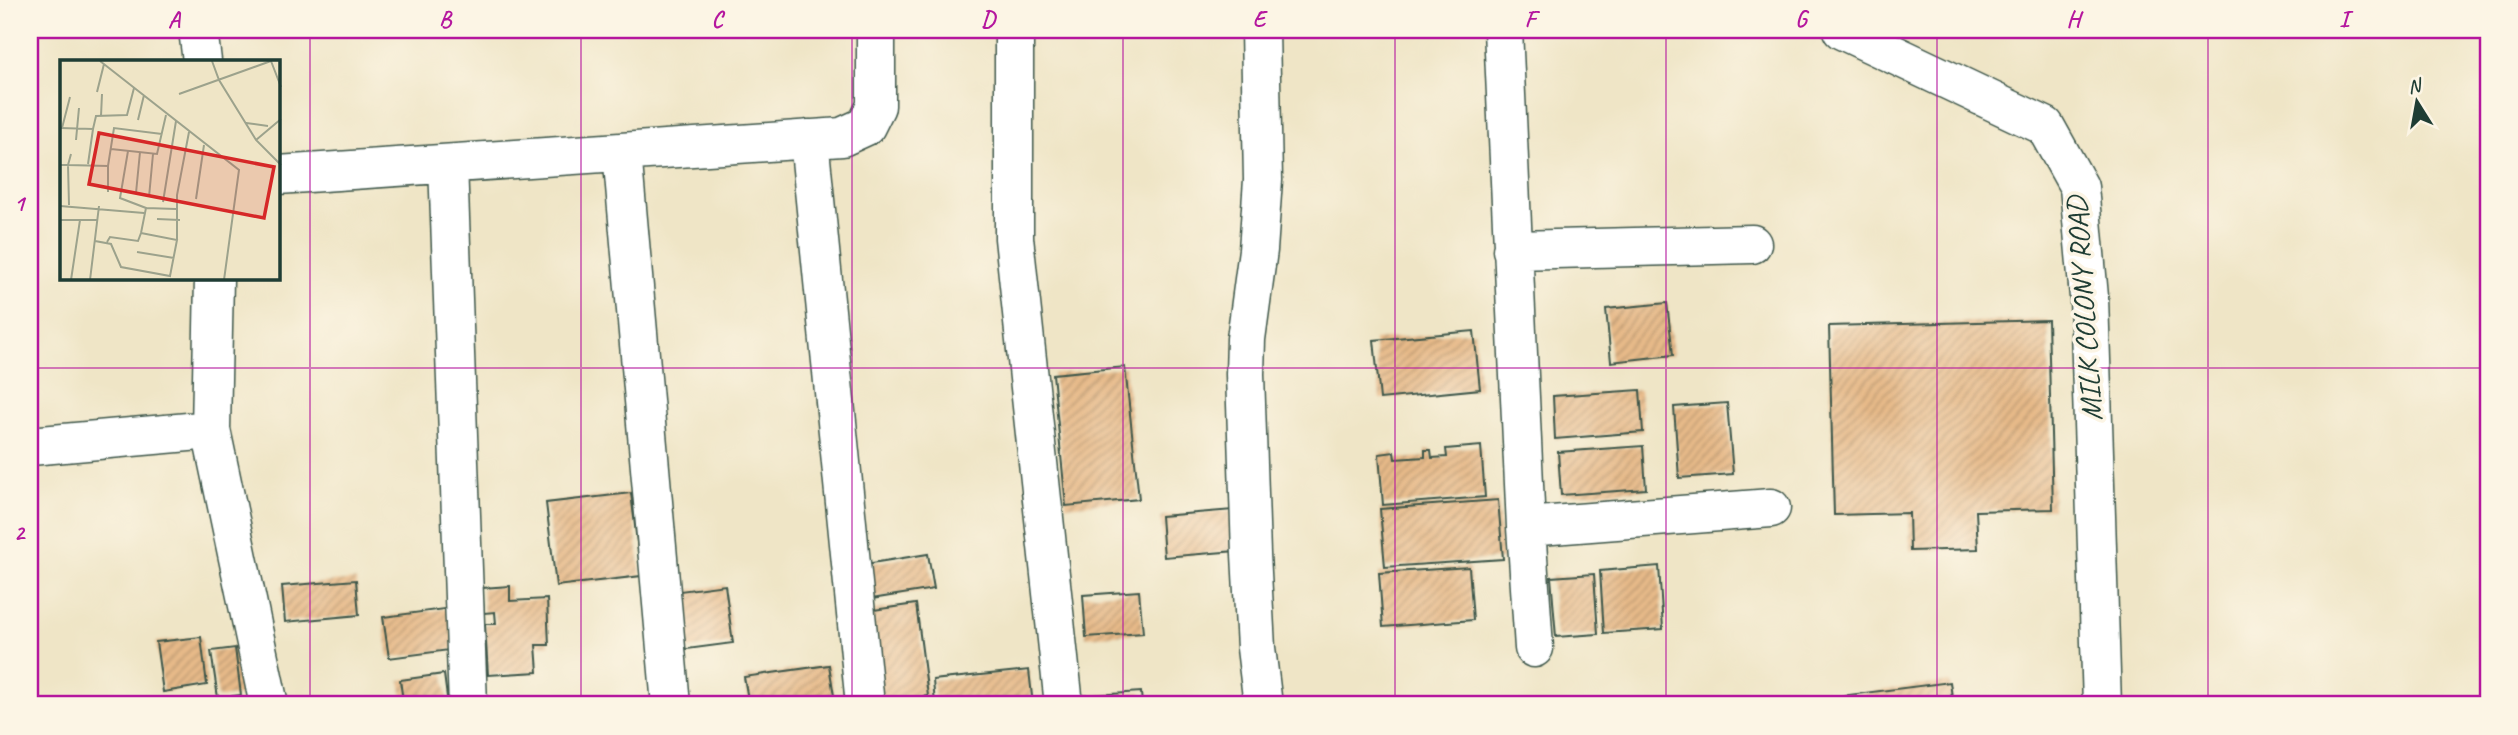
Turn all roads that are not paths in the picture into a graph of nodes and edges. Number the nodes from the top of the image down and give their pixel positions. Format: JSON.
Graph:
{"nodes":[{"id":1,"x":198,"y":30,"type":"edge"},
{"id":2,"x":876,"y":30,"type":"edge"},
{"id":3,"x":1014,"y":30,"type":"edge"},
{"id":4,"x":1260,"y":30,"type":"edge"},
{"id":5,"x":1503,"y":30,"type":"edge"},
{"id":6,"x":1842,"y":30,"type":"edge"},
{"id":7,"x":202,"y":60,"type":"edge"},
{"id":8,"x":809,"y":139,"type":"junction"},
{"id":9,"x":622,"y":152,"type":"junction"},
{"id":10,"x":448,"y":164,"type":"junction"},
{"id":11,"x":280,"y":176,"type":"edge"},
{"id":12,"x":1752,"y":244,"type":"dead end"},
{"id":13,"x":1513,"y":250,"type":"junction"},
{"id":14,"x":214,"y":280,"type":"edge"},
{"id":15,"x":211,"y":429,"type":"junction"},
{"id":16,"x":30,"y":446,"type":"edge"},
{"id":17,"x":1770,"y":508,"type":"dead end"},
{"id":18,"x":1526,"y":527,"type":"junction"},
{"id":19,"x":1534,"y":648,"type":"dead end"},
{"id":20,"x":269,"y":705,"type":"edge"},
{"id":21,"x":468,"y":705,"type":"edge"},
{"id":22,"x":671,"y":705,"type":"edge"},
{"id":23,"x":865,"y":705,"type":"edge"},
{"id":24,"x":1064,"y":705,"type":"edge"},
{"id":25,"x":1263,"y":705,"type":"edge"},
{"id":26,"x":2102,"y":705,"type":"edge"}],
"edges":[{"from":1,"to":7,"type":"street"},
{"from":2,"to":8,"type":"street"},
{"from":3,"to":24,"type":"street"},
{"from":4,"to":25,"type":"street"},
{"from":5,"to":13,"type":"street"},
{"from":6,"to":26,"type":"street","name":"MILK COLONY ROAD"},
{"from":8,"to":9,"type":"street"},
{"from":8,"to":23,"type":"street"},
{"from":9,"to":10,"type":"street"},
{"from":9,"to":22,"type":"street"},
{"from":10,"to":11,"type":"street"},
{"from":10,"to":21,"type":"street"},
{"from":12,"to":13,"type":"street"},
{"from":13,"to":18,"type":"street"},
{"from":14,"to":15,"type":"street"},
{"from":15,"to":16,"type":"street"},
{"from":15,"to":20,"type":"street"},
{"from":17,"to":18,"type":"street"},
{"from":18,"to":19,"type":"street"}]}
